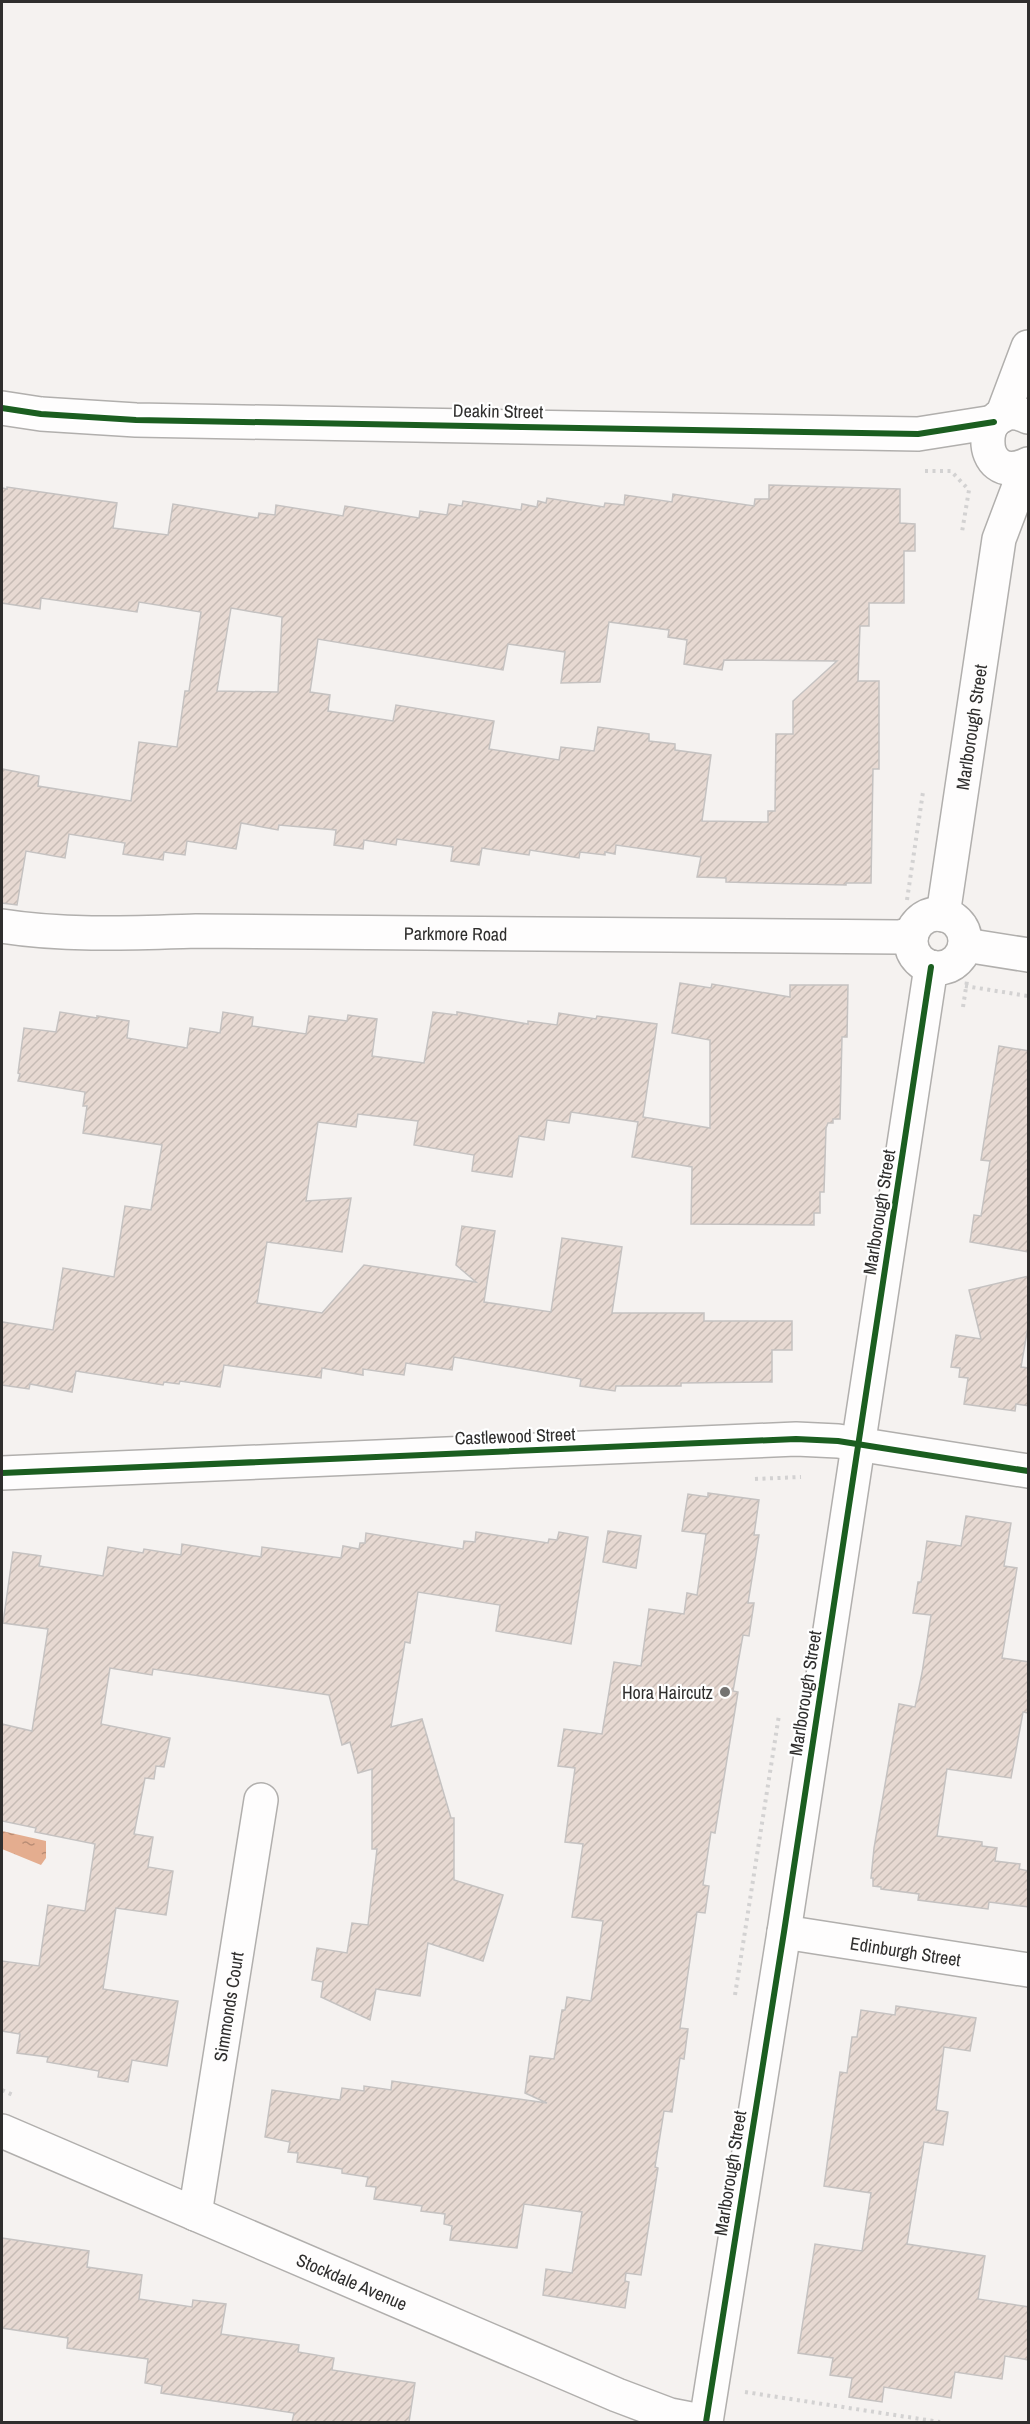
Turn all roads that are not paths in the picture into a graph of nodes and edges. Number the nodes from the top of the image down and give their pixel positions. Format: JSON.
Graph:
{"nodes":[{"id":1,"x":1029,"y":347,"type":"edge"},
{"id":2,"x":2,"y":408,"type":"edge"},
{"id":3,"x":1002,"y":433,"type":"edge"},
{"id":4,"x":1028,"y":465,"type":"edge"},
{"id":5,"x":999,"y":539,"type":"junction"},
{"id":6,"x":942,"y":915,"type":"junction"},
{"id":7,"x":2,"y":926,"type":"edge"},
{"id":8,"x":906,"y":936,"type":"junction"},
{"id":9,"x":965,"y":945,"type":"junction"},
{"id":10,"x":1029,"y":955,"type":"edge"},
{"id":11,"x":931,"y":967,"type":"junction"},
{"id":12,"x":859,"y":1444,"type":"junction"},
{"id":13,"x":1029,"y":1471,"type":"edge"},
{"id":14,"x":2,"y":1473,"type":"edge"},
{"id":15,"x":261,"y":1800,"type":"dead end"},
{"id":16,"x":784,"y":1932,"type":"junction"},
{"id":17,"x":1029,"y":1970,"type":"edge"},
{"id":18,"x":2,"y":2132,"type":"edge"},
{"id":19,"x":195,"y":2214,"type":"junction"},
{"id":20,"x":706,"y":2422,"type":"edge"}],
"edges":[{"from":1,"to":3,"type":"street","name":"Marlborough Street"},
{"from":2,"to":3,"type":"street","name":"Deakin Street"},
{"from":3,"to":4,"type":"street","name":"Deakin Street"},
{"from":3,"to":5,"type":"street","name":"Marlborough Street"},
{"from":4,"to":5,"type":"street","name":"Marlborough Street"},
{"from":5,"to":6,"type":"street","name":"Marlborough Street"},
{"from":6,"to":8,"type":"street"},
{"from":6,"to":9,"type":"street"},
{"from":7,"to":8,"type":"street","name":"Parkmore Road"},
{"from":8,"to":11,"type":"street"},
{"from":9,"to":10,"type":"street"},
{"from":9,"to":11,"type":"street"},
{"from":11,"to":12,"type":"street","name":"Marlborough Street"},
{"from":12,"to":13,"type":"street","name":"Castlewood Street"},
{"from":12,"to":14,"type":"street","name":"Castlewood Street"},
{"from":12,"to":16,"type":"street","name":"Marlborough Street"},
{"from":15,"to":19,"type":"street","name":"Simmonds Court"},
{"from":16,"to":17,"type":"street","name":"Edinburgh Street"},
{"from":16,"to":20,"type":"street","name":"Marlborough Street"},
{"from":18,"to":19,"type":"street","name":"Stockdale Avenue"},
{"from":19,"to":20,"type":"street","name":"Stockdale Avenue"}]}
